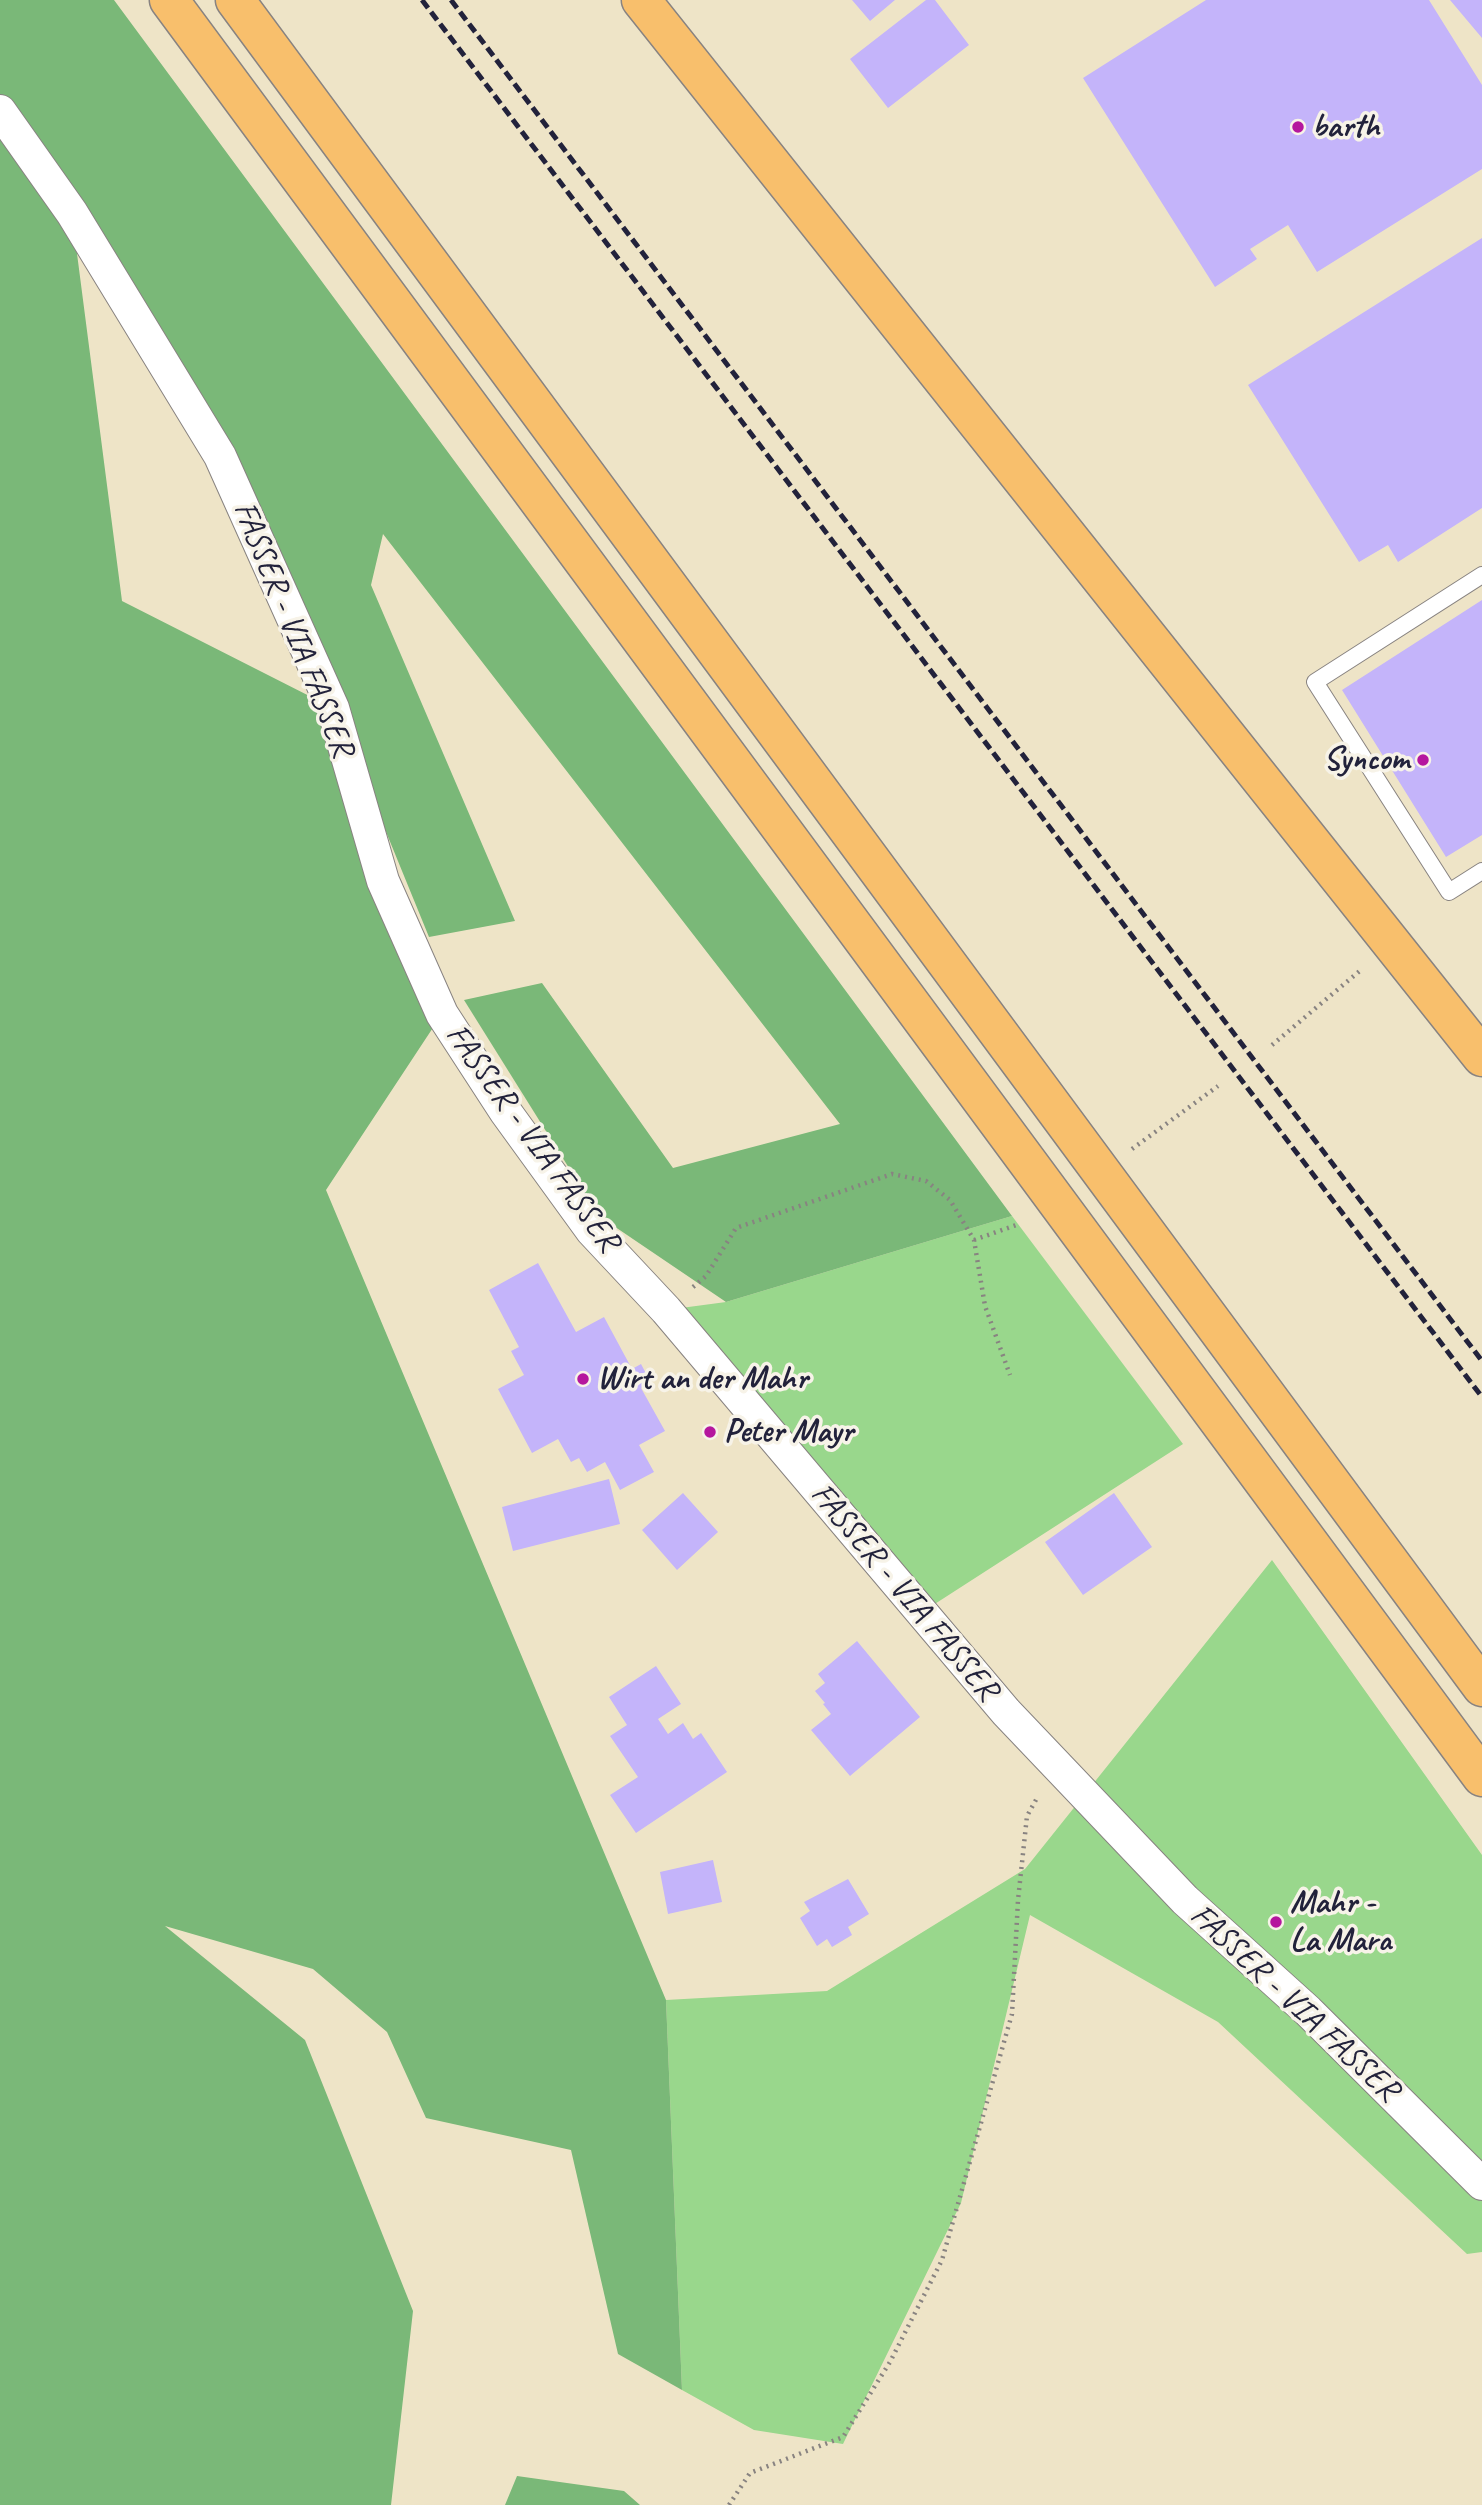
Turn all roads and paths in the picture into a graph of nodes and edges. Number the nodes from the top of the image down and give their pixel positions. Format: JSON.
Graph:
{"nodes":[{"id":1,"x":169,"y":0,"type":"edge"},
{"id":2,"x":235,"y":0,"type":"edge"},
{"id":3,"x":641,"y":0,"type":"edge"},
{"id":4,"x":0,"y":111,"type":"edge"},
{"id":5,"x":1482,"y":575,"type":"edge"},
{"id":6,"x":1482,"y":871,"type":"edge"},
{"id":7,"x":1392,"y":944,"type":"junction"},
{"id":8,"x":1272,"y":1045,"type":"dead end"},
{"id":9,"x":1482,"y":1057,"type":"edge"},
{"id":10,"x":1218,"y":1086,"type":"dead end"},
{"id":11,"x":1128,"y":1152,"type":"dead end"},
{"id":12,"x":1019,"y":1224,"type":"dead end"},
{"id":13,"x":974,"y":1240,"type":"junction"},
{"id":14,"x":666,"y":1310,"type":"junction"},
{"id":15,"x":1010,"y":1375,"type":"dead end"},
{"id":16,"x":1482,"y":1687,"type":"edge"},
{"id":17,"x":1056,"y":1767,"type":"junction"},
{"id":18,"x":1482,"y":1777,"type":"edge"},
{"id":19,"x":1482,"y":2184,"type":"edge"},
{"id":20,"x":729,"y":2505,"type":"edge"}],
"edges":[{"from":1,"to":18,"type":"main road"},
{"from":2,"to":16,"type":"main road"},
{"from":3,"to":7,"type":"main road"},
{"from":4,"to":14,"type":"street","name":"FASSER - VIA FASSER"},
{"from":5,"to":6,"type":"lane"},
{"from":7,"to":8,"type":"path"},
{"from":7,"to":9,"type":"main road"},
{"from":10,"to":11,"type":"path"},
{"from":12,"to":13,"type":"path"},
{"from":13,"to":14,"type":"path"},
{"from":13,"to":15,"type":"path"},
{"from":14,"to":17,"type":"street","name":"FASSER - VIA FASSER"},
{"from":17,"to":19,"type":"street","name":"FASSER - VIA FASSER"},
{"from":17,"to":20,"type":"path"}]}
